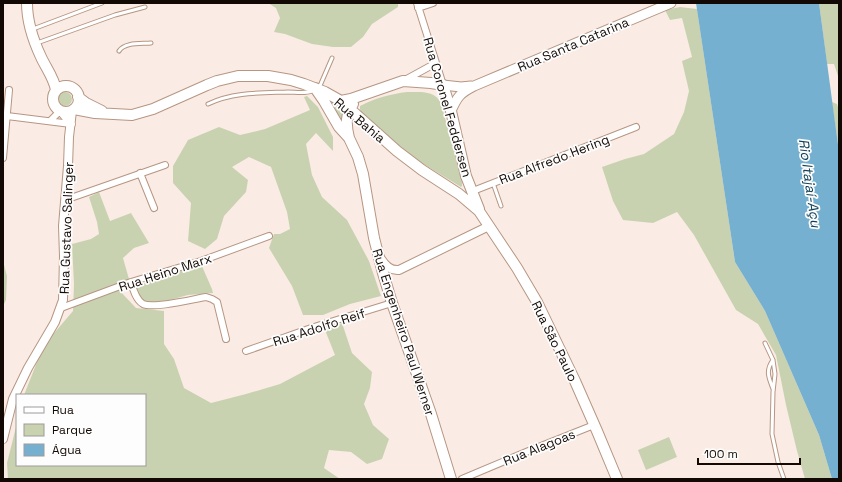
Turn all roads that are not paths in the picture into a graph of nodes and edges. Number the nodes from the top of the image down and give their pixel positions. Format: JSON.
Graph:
{"nodes":[{"id":1,"x":27,"y":3,"type":"edge"},
{"id":2,"x":102,"y":3,"type":"edge"},
{"id":3,"x":433,"y":3,"type":"edge"},
{"id":4,"x":672,"y":3,"type":"edge"},
{"id":5,"x":98,"y":4,"type":"edge"},
{"id":6,"x":418,"y":5,"type":"edge"},
{"id":7,"x":145,"y":7,"type":"dead end"},
{"id":8,"x":31,"y":30,"type":"junction"},
{"id":9,"x":35,"y":43,"type":"junction"},
{"id":10,"x":151,"y":44,"type":"dead end"},
{"id":11,"x":119,"y":51,"type":"dead end"},
{"id":12,"x":332,"y":58,"type":"dead end"},
{"id":13,"x":436,"y":63,"type":"junction"},
{"id":14,"x":47,"y":68,"type":"junction"},
{"id":15,"x":403,"y":81,"type":"junction"},
{"id":16,"x":442,"y":85,"type":"junction"},
{"id":17,"x":474,"y":86,"type":"junction"},
{"id":18,"x":68,"y":87,"type":"junction"},
{"id":19,"x":317,"y":89,"type":"junction"},
{"id":20,"x":9,"y":90,"type":"dead end"},
{"id":21,"x":56,"y":90,"type":"junction"},
{"id":22,"x":363,"y":94,"type":"junction"},
{"id":23,"x":78,"y":97,"type":"junction"},
{"id":24,"x":341,"y":101,"type":"junction"},
{"id":25,"x":208,"y":104,"type":"dead end"},
{"id":26,"x":350,"y":108,"type":"junction"},
{"id":27,"x":60,"y":110,"type":"junction"},
{"id":28,"x":73,"y":110,"type":"junction"},
{"id":29,"x":451,"y":111,"type":"junction"},
{"id":30,"x":110,"y":114,"type":"junction"},
{"id":31,"x":7,"y":116,"type":"junction"},
{"id":32,"x":50,"y":121,"type":"junction"},
{"id":33,"x":71,"y":124,"type":"junction"},
{"id":34,"x":636,"y":127,"type":"dead end"},
{"id":35,"x":349,"y":138,"type":"junction"},
{"id":36,"x":3,"y":158,"type":"edge"},
{"id":37,"x":165,"y":165,"type":"dead end"},
{"id":38,"x":140,"y":173,"type":"junction"},
{"id":39,"x":493,"y":183,"type":"junction"},
{"id":40,"x":473,"y":191,"type":"junction"},
{"id":41,"x":65,"y":200,"type":"junction"},
{"id":42,"x":501,"y":206,"type":"dead end"},
{"id":43,"x":154,"y":208,"type":"dead end"},
{"id":44,"x":479,"y":211,"type":"junction"},
{"id":45,"x":489,"y":226,"type":"junction"},
{"id":46,"x":268,"y":236,"type":"dead end"},
{"id":47,"x":378,"y":255,"type":"junction"},
{"id":48,"x":130,"y":282,"type":"junction"},
{"id":49,"x":392,"y":303,"type":"junction"},
{"id":50,"x":61,"y":308,"type":"junction"},
{"id":51,"x":226,"y":339,"type":"dead end"},
{"id":52,"x":765,"y":343,"type":"dead end"},
{"id":53,"x":246,"y":351,"type":"dead end"},
{"id":54,"x":773,"y":360,"type":"junction"},
{"id":55,"x":773,"y":392,"type":"junction"},
{"id":56,"x":594,"y":425,"type":"junction"},
{"id":57,"x":3,"y":439,"type":"edge"},
{"id":58,"x":451,"y":479,"type":"edge"},
{"id":59,"x":462,"y":479,"type":"edge"},
{"id":60,"x":617,"y":479,"type":"edge"},
{"id":61,"x":784,"y":479,"type":"edge"}],
"edges":[{"from":1,"to":8,"type":"main road"},
{"from":2,"to":5,"type":"lane"},
{"from":3,"to":6,"type":"street"},
{"from":4,"to":17,"type":"main road","name":"Rua Santa Catarina"},
{"from":5,"to":8,"type":"lane"},
{"from":6,"to":13,"type":"street","name":"Rua Coronel Feddersen"},
{"from":7,"to":9,"type":"lane"},
{"from":8,"to":9,"type":"main road"},
{"from":9,"to":14,"type":"main road"},
{"from":10,"to":11,"type":"lane"},
{"from":12,"to":19,"type":"lane"},
{"from":13,"to":15,"type":"street"},
{"from":13,"to":16,"type":"street","name":"Rua Coronel Feddersen"},
{"from":14,"to":18,"type":"main road"},
{"from":14,"to":21,"type":"main road"},
{"from":15,"to":16,"type":"main road"},
{"from":15,"to":22,"type":"main road"},
{"from":16,"to":17,"type":"main road","name":"Rua Santa Catarina"},
{"from":16,"to":29,"type":"main road","name":"Rua Coronel Feddersen"},
{"from":17,"to":29,"type":"main road","name":"Rua Santa Catarina"},
{"from":18,"to":21,"type":"main road"},
{"from":18,"to":23,"type":"main road"},
{"from":19,"to":24,"type":"main road","name":"Rua Bahia"},
{"from":19,"to":25,"type":"lane"},
{"from":19,"to":30,"type":"main road","name":"Rua Bahia"},
{"from":19,"to":35,"type":"main road","name":"Rua Engenheiro Paul Werner"},
{"from":20,"to":31,"type":"street"},
{"from":21,"to":27,"type":"main road"},
{"from":22,"to":24,"type":"main road"},
{"from":22,"to":26,"type":"main road"},
{"from":23,"to":28,"type":"main road"},
{"from":23,"to":30,"type":"main road","name":"Rua Bahia"},
{"from":24,"to":26,"type":"main road","name":"Rua Bahia"},
{"from":26,"to":35,"type":"main road","name":"Rua Engenheiro Paul Werner"},
{"from":26,"to":44,"type":"main road","name":"Rua Bahia"},
{"from":27,"to":28,"type":"main road"},
{"from":27,"to":32,"type":"street"},
{"from":27,"to":33,"type":"street"},
{"from":28,"to":30,"type":"main road","name":"Rua Bahia"},
{"from":28,"to":33,"type":"street","name":"Rua Gustavo Salinger"},
{"from":29,"to":40,"type":"main road","name":"Rua Coronel Feddersen"},
{"from":31,"to":32,"type":"street"},
{"from":31,"to":36,"type":"street"},
{"from":32,"to":33,"type":"street"},
{"from":33,"to":41,"type":"street","name":"Rua Gustavo Salinger"},
{"from":34,"to":39,"type":"street","name":"Rua Alfredo Hering"},
{"from":35,"to":47,"type":"main road","name":"Rua Engenheiro Paul Werner"},
{"from":37,"to":38,"type":"street"},
{"from":38,"to":41,"type":"street"},
{"from":38,"to":43,"type":"street"},
{"from":39,"to":40,"type":"street","name":"Rua Alfredo Hering"},
{"from":39,"to":42,"type":"lane"},
{"from":40,"to":44,"type":"main road","name":"Rua Coronel Feddersen"},
{"from":41,"to":50,"type":"street","name":"Rua Gustavo Salinger"},
{"from":44,"to":45,"type":"main road","name":"Rua São Paulo"},
{"from":45,"to":47,"type":"street"},
{"from":45,"to":56,"type":"main road","name":"Rua São Paulo"},
{"from":46,"to":48,"type":"street","name":"Rua Heino Marx"},
{"from":47,"to":49,"type":"main road","name":"Rua Engenheiro Paul Werner"},
{"from":48,"to":50,"type":"street","name":"Rua Heino Marx"},
{"from":48,"to":51,"type":"street"},
{"from":49,"to":53,"type":"street","name":"Rua Adolfo Reif"},
{"from":49,"to":58,"type":"main road","name":"Rua Engenheiro Paul Werner"},
{"from":50,"to":57,"type":"street","name":"Rua Gustavo Salinger"},
{"from":52,"to":54,"type":"lane"},
{"from":54,"to":55,"type":"lane"},
{"from":54,"to":55,"type":"lane"},
{"from":55,"to":61,"type":"lane"},
{"from":56,"to":59,"type":"street","name":"Rua Alagoas"},
{"from":56,"to":60,"type":"main road","name":"Rua São Paulo"}]}
